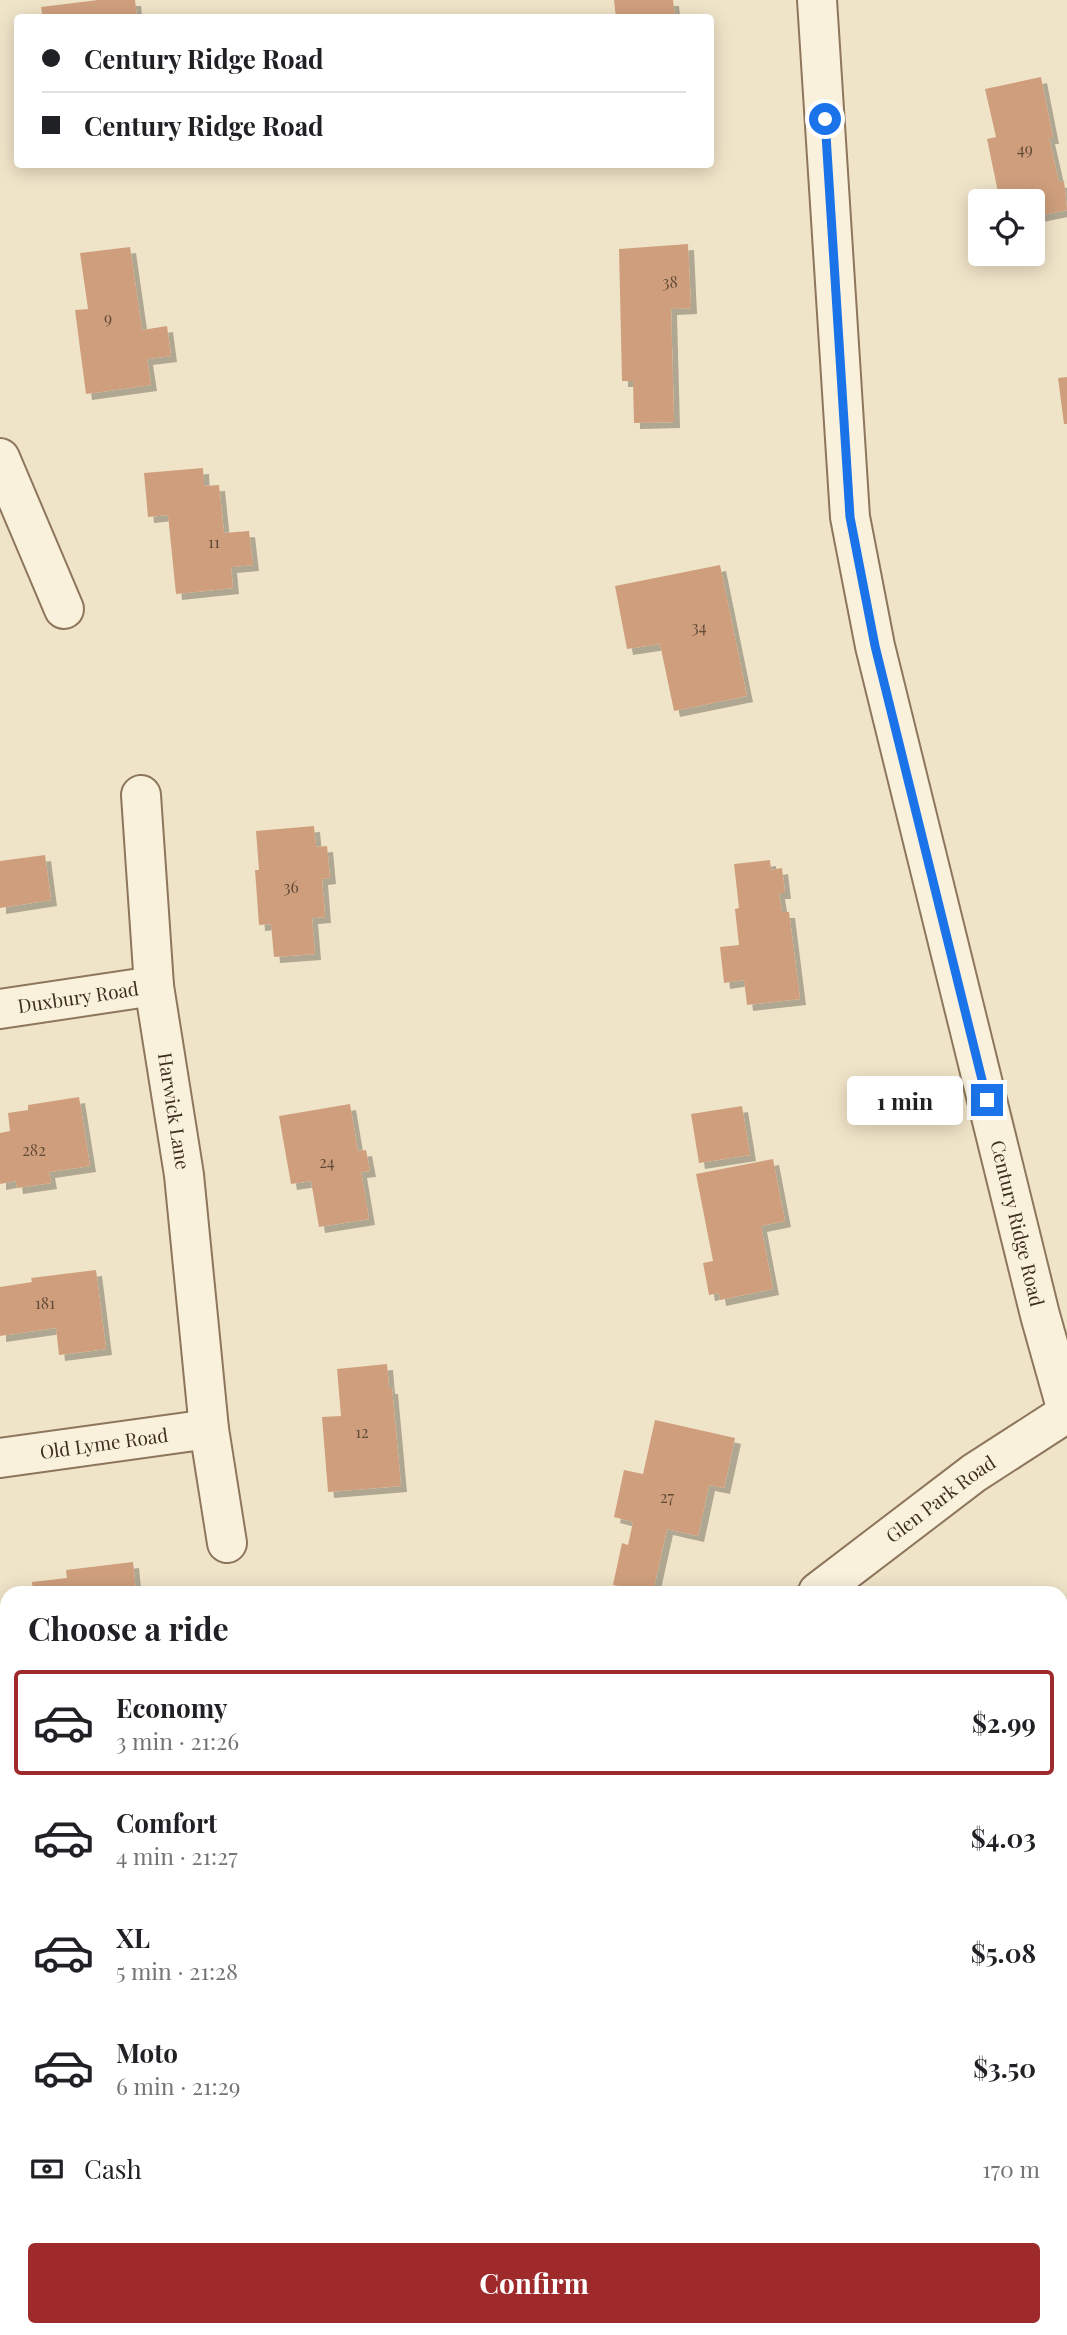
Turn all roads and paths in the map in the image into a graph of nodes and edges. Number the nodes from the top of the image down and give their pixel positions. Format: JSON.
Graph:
{"nodes":[{"id":1,"x":817,"y":0,"type":"edge"},
{"id":2,"x":0,"y":458,"type":"edge"},
{"id":3,"x":64,"y":610,"type":"dead end"},
{"id":4,"x":141,"y":796,"type":"dead end"},
{"id":5,"x":154,"y":986,"type":"junction"},
{"id":6,"x":0,"y":1009,"type":"edge"},
{"id":7,"x":1067,"y":1412,"type":"edge"},
{"id":8,"x":209,"y":1429,"type":"junction"},
{"id":9,"x":0,"y":1458,"type":"edge"},
{"id":10,"x":227,"y":1543,"type":"dead end"},
{"id":11,"x":826,"y":1586,"type":"edge"}],
"edges":[{"from":1,"to":7,"type":"street","name":"Century Ridge Road"},
{"from":2,"to":3,"type":"street"},
{"from":4,"to":5,"type":"street","name":"Harwick Lane"},
{"from":5,"to":6,"type":"street","name":"Duxbury Road"},
{"from":5,"to":8,"type":"street","name":"Harwick Lane"},
{"from":7,"to":11,"type":"street","name":"Glen Park Road"},
{"from":8,"to":9,"type":"street","name":"Old Lyme Road"},
{"from":8,"to":10,"type":"street","name":"Harwick Lane"}]}
